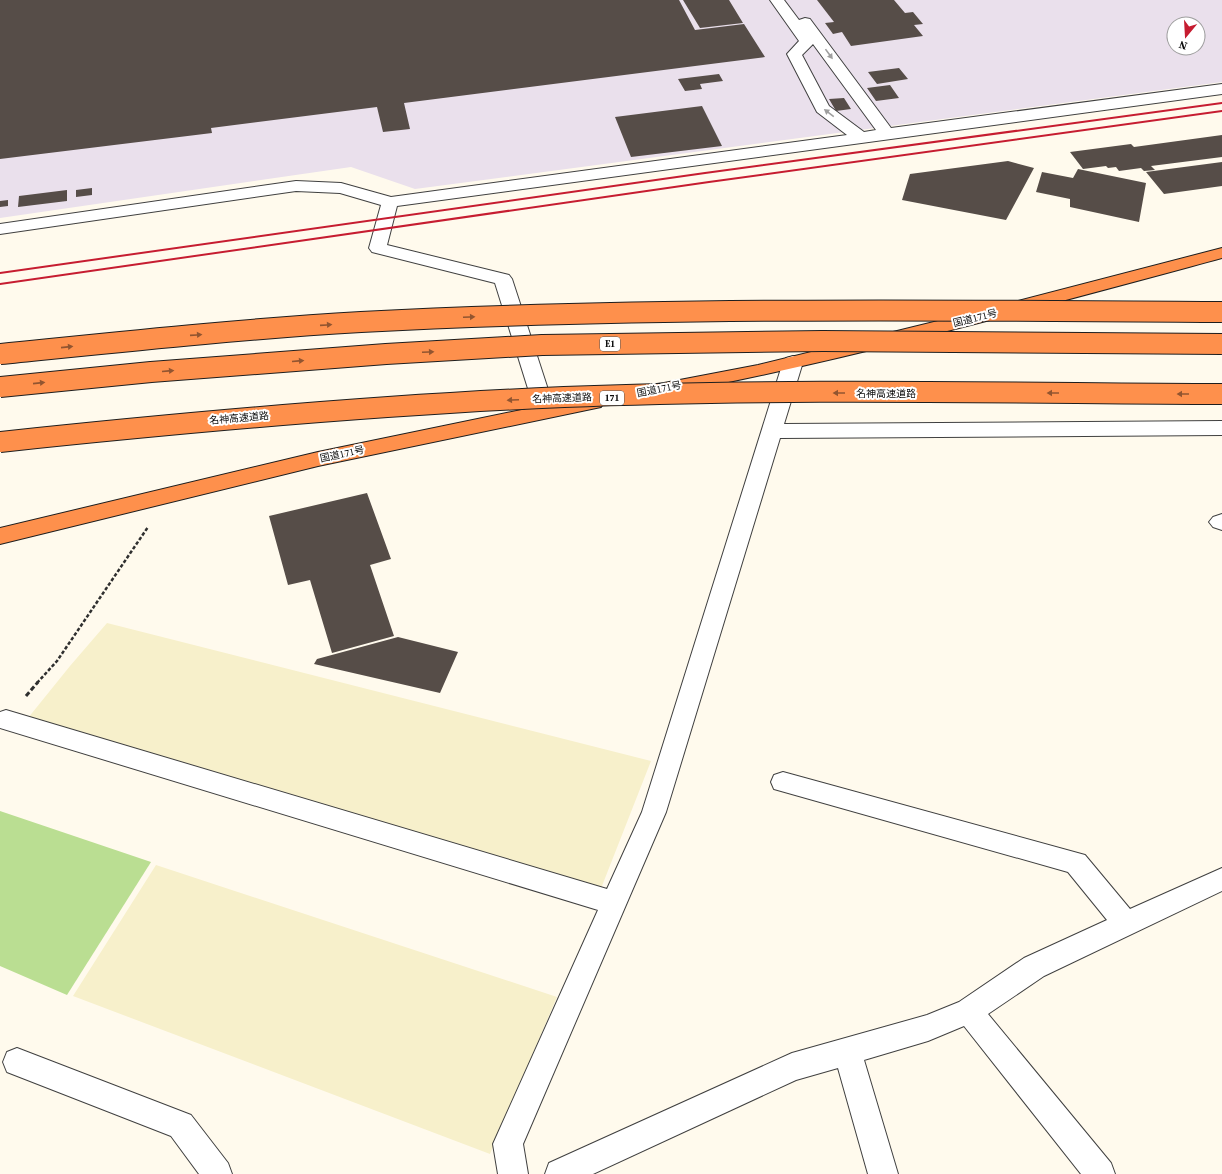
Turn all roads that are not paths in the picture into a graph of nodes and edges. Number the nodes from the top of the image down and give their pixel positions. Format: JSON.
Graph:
{"nodes":[{"id":1,"x":777,"y":0,"type":"edge"},
{"id":2,"x":789,"y":0,"type":"edge"},
{"id":3,"x":1222,"y":89,"type":"edge"},
{"id":4,"x":886,"y":133,"type":"junction"},
{"id":5,"x":860,"y":137,"type":"junction"},
{"id":6,"x":390,"y":202,"type":"junction"},
{"id":7,"x":0,"y":229,"type":"edge"},
{"id":8,"x":1222,"y":253,"type":"edge"},
{"id":9,"x":1222,"y":312,"type":"edge"},
{"id":10,"x":1222,"y":344,"type":"edge"},
{"id":11,"x":0,"y":354,"type":"edge"},
{"id":12,"x":793,"y":362,"type":"junction"},
{"id":13,"x":0,"y":387,"type":"edge"},
{"id":14,"x":1222,"y":394,"type":"edge"},
{"id":15,"x":545,"y":411,"type":"junction"},
{"id":16,"x":1222,"y":428,"type":"edge"},
{"id":17,"x":771,"y":431,"type":"junction"},
{"id":18,"x":0,"y":442,"type":"edge"},
{"id":19,"x":0,"y":536,"type":"edge"},
{"id":20,"x":6,"y":720,"type":"road end"},
{"id":21,"x":783,"y":782,"type":"dead end"},
{"id":22,"x":1222,"y":879,"type":"edge"},
{"id":23,"x":614,"y":903,"type":"junction"},
{"id":24,"x":1126,"y":924,"type":"junction"},
{"id":25,"x":969,"y":1011,"type":"junction"},
{"id":26,"x":847,"y":1051,"type":"junction"},
{"id":27,"x":18,"y":1062,"type":"dead end"},
{"id":28,"x":218,"y":1174,"type":"edge"},
{"id":29,"x":513,"y":1174,"type":"edge"},
{"id":30,"x":560,"y":1174,"type":"edge"},
{"id":31,"x":883,"y":1174,"type":"edge"},
{"id":32,"x":1100,"y":1174,"type":"edge"}],
"edges":[{"from":5,"to":1,"type":"street","one_way":true},
{"from":2,"to":4,"type":"street","one_way":true},
{"from":3,"to":4,"type":"street"},
{"from":4,"to":5,"type":"street"},
{"from":5,"to":6,"type":"street"},
{"from":6,"to":7,"type":"street"},
{"from":6,"to":15,"type":"street"},
{"from":8,"to":12,"type":"highway","name":"国道171号","number":"171"},
{"from":11,"to":9,"type":"highway","one_way":true,"bridge":true},
{"from":13,"to":10,"type":"highway","number":"E1","one_way":true,"bridge":true},
{"from":12,"to":15,"type":"highway","name":"国道171号","number":"171"},
{"from":12,"to":17,"type":"street"},
{"from":14,"to":18,"type":"highway","name":"名神高速道路","one_way":true,"bridge":true},
{"from":15,"to":19,"type":"highway","name":"国道171号","number":"171"},
{"from":16,"to":17,"type":"street"},
{"from":17,"to":23,"type":"street"},
{"from":20,"to":23,"type":"street"},
{"from":21,"to":24,"type":"street"},
{"from":22,"to":24,"type":"street"},
{"from":23,"to":29,"type":"street"},
{"from":24,"to":25,"type":"street"},
{"from":25,"to":26,"type":"street"},
{"from":25,"to":32,"type":"street"},
{"from":26,"to":30,"type":"street"},
{"from":26,"to":31,"type":"street"},
{"from":27,"to":28,"type":"street"}]}
